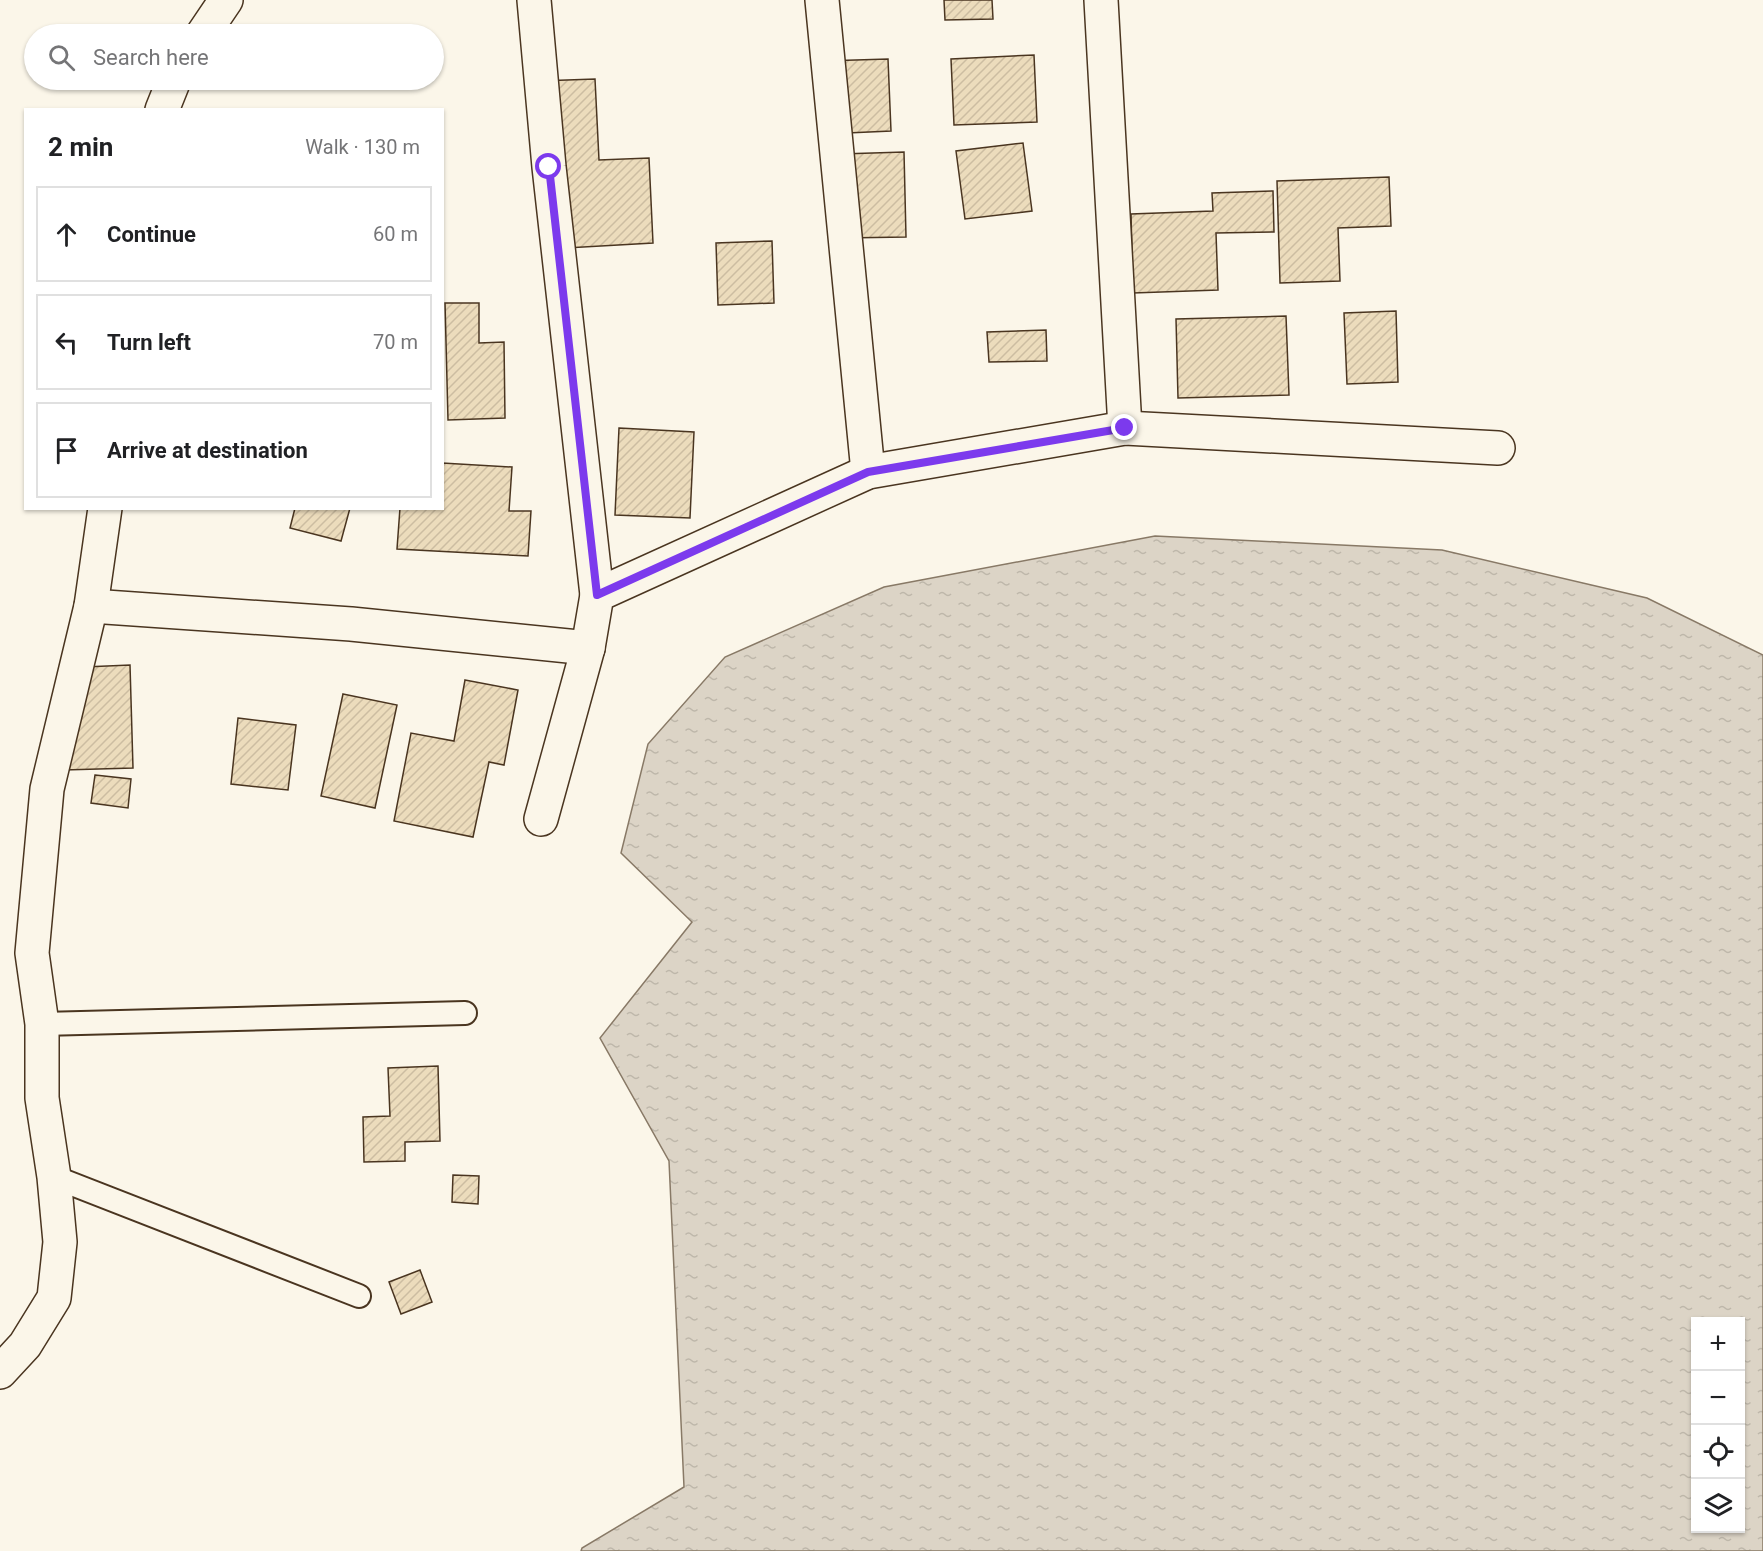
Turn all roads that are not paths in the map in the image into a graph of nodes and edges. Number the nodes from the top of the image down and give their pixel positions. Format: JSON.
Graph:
{"nodes":[{"id":1,"x":226,"y":0,"type":"edge"},
{"id":2,"x":534,"y":0,"type":"edge"},
{"id":3,"x":822,"y":0,"type":"edge"},
{"id":4,"x":1101,"y":0,"type":"edge"},
{"id":5,"x":210,"y":24,"type":"edge"},
{"id":6,"x":170,"y":90,"type":"edge"},
{"id":7,"x":163,"y":108,"type":"edge"},
{"id":8,"x":1125,"y":428,"type":"junction"},
{"id":9,"x":1498,"y":448,"type":"dead end"},
{"id":10,"x":868,"y":472,"type":"junction"},
{"id":11,"x":105,"y":510,"type":"edge"},
{"id":12,"x":597,"y":595,"type":"junction"},
{"id":13,"x":91,"y":606,"type":"junction"},
{"id":14,"x":588,"y":648,"type":"junction"},
{"id":15,"x":541,"y":819,"type":"dead end"},
{"id":16,"x":465,"y":1013,"type":"dead end"},
{"id":17,"x":42,"y":1024,"type":"junction"},
{"id":18,"x":54,"y":1178,"type":"junction"},
{"id":19,"x":359,"y":1296,"type":"dead end"},
{"id":20,"x":0,"y":1372,"type":"edge"}],
"edges":[{"from":1,"to":5,"type":"street"},
{"from":2,"to":12,"type":"street"},
{"from":3,"to":10,"type":"street"},
{"from":4,"to":8,"type":"street"},
{"from":6,"to":7,"type":"street"},
{"from":8,"to":9,"type":"street"},
{"from":8,"to":10,"type":"street"},
{"from":10,"to":12,"type":"street"},
{"from":11,"to":13,"type":"street"},
{"from":12,"to":14,"type":"street"},
{"from":13,"to":14,"type":"street"},
{"from":13,"to":17,"type":"street"},
{"from":14,"to":15,"type":"street"},
{"from":16,"to":17,"type":"lane"},
{"from":17,"to":18,"type":"street"},
{"from":18,"to":19,"type":"lane"},
{"from":18,"to":20,"type":"street"}]}
